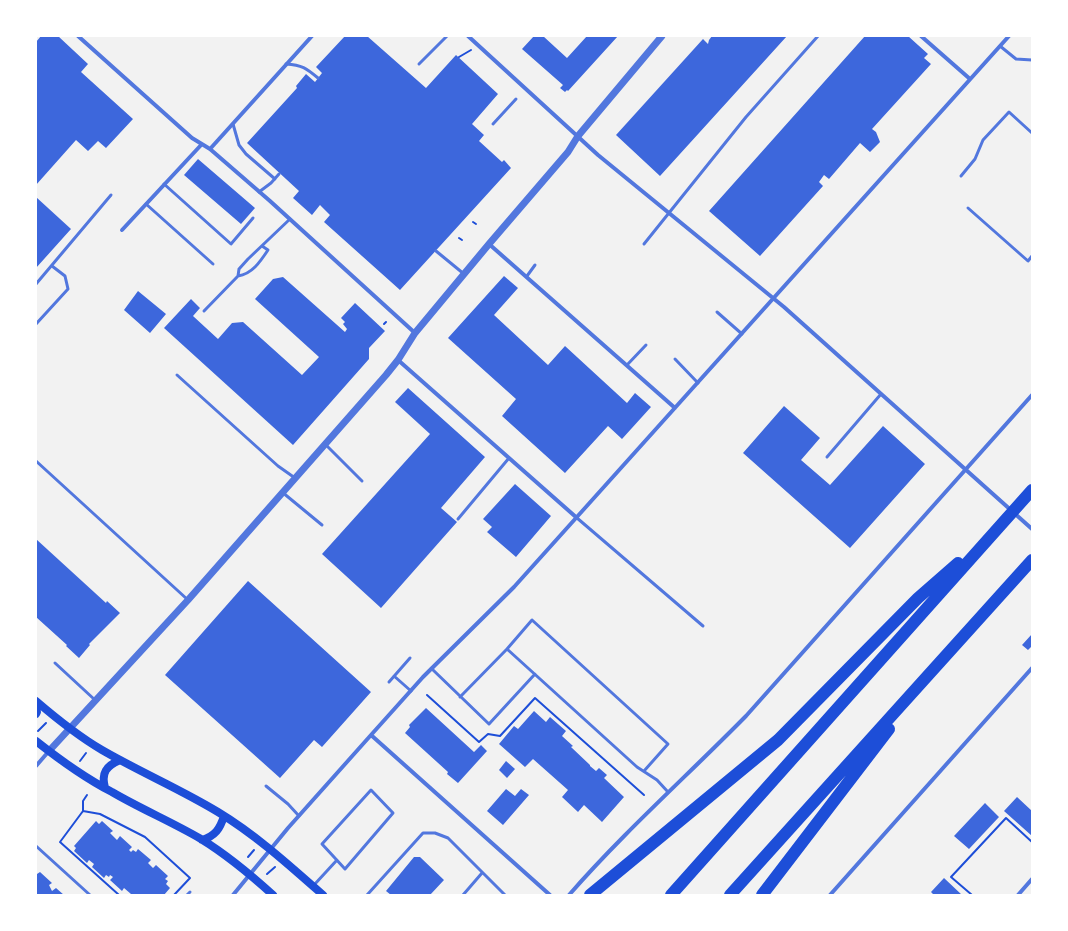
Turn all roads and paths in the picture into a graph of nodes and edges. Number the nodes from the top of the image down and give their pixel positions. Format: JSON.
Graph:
{"nodes":[{"id":1,"x":78,"y":36,"type":"edge"},
{"id":2,"x":312,"y":36,"type":"edge"},
{"id":3,"x":447,"y":36,"type":"edge"},
{"id":4,"x":468,"y":36,"type":"edge"},
{"id":5,"x":662,"y":36,"type":"edge"},
{"id":6,"x":818,"y":36,"type":"edge"},
{"id":7,"x":921,"y":36,"type":"edge"},
{"id":8,"x":1009,"y":36,"type":"edge"},
{"id":9,"x":1000,"y":46,"type":"junction"},
{"id":10,"x":469,"y":51,"type":"dead end"},
{"id":11,"x":459,"y":57,"type":"dead end"},
{"id":12,"x":1032,"y":60,"type":"edge"},
{"id":13,"x":286,"y":64,"type":"junction"},
{"id":14,"x":419,"y":64,"type":"dead end"},
{"id":15,"x":318,"y":78,"type":"dead end"},
{"id":16,"x":970,"y":79,"type":"junction"},
{"id":17,"x":516,"y":99,"type":"dead end"},
{"id":18,"x":232,"y":124,"type":"junction"},
{"id":19,"x":493,"y":124,"type":"dead end"},
{"id":20,"x":1032,"y":133,"type":"edge"},
{"id":21,"x":578,"y":136,"type":"junction"},
{"id":22,"x":202,"y":144,"type":"junction"},
{"id":23,"x":210,"y":149,"type":"junction"},
{"id":24,"x":279,"y":174,"type":"dead end"},
{"id":25,"x":962,"y":176,"type":"dead end"},
{"id":26,"x":275,"y":179,"type":"junction"},
{"id":27,"x":164,"y":184,"type":"junction"},
{"id":28,"x":259,"y":192,"type":"junction"},
{"id":29,"x":111,"y":195,"type":"dead end"},
{"id":30,"x":146,"y":204,"type":"junction"},
{"id":31,"x":968,"y":208,"type":"dead end"},
{"id":32,"x":668,"y":213,"type":"junction"},
{"id":33,"x":253,"y":218,"type":"dead end"},
{"id":34,"x":290,"y":219,"type":"junction"},
{"id":35,"x":473,"y":222,"type":"dead end"},
{"id":36,"x":476,"y":224,"type":"dead end"},
{"id":37,"x":122,"y":230,"type":"dead end"},
{"id":38,"x":459,"y":238,"type":"dead end"},
{"id":39,"x":462,"y":240,"type":"dead end"},
{"id":40,"x":489,"y":244,"type":"junction"},
{"id":41,"x":644,"y":244,"type":"dead end"},
{"id":42,"x":262,"y":246,"type":"junction"},
{"id":43,"x":436,"y":251,"type":"dead end"},
{"id":44,"x":1032,"y":256,"type":"edge"},
{"id":45,"x":213,"y":264,"type":"dead end"},
{"id":46,"x":535,"y":265,"type":"dead end"},
{"id":47,"x":52,"y":266,"type":"junction"},
{"id":48,"x":464,"y":274,"type":"junction"},
{"id":49,"x":238,"y":276,"type":"junction"},
{"id":50,"x":527,"y":276,"type":"junction"},
{"id":51,"x":36,"y":284,"type":"edge"},
{"id":52,"x":774,"y":297,"type":"junction"},
{"id":53,"x":204,"y":311,"type":"dead end"},
{"id":54,"x":717,"y":312,"type":"dead end"},
{"id":55,"x":36,"y":324,"type":"edge"},
{"id":56,"x":415,"y":333,"type":"junction"},
{"id":57,"x":742,"y":334,"type":"junction"},
{"id":58,"x":646,"y":345,"type":"dead end"},
{"id":59,"x":674,"y":359,"type":"dead end"},
{"id":60,"x":398,"y":360,"type":"junction"},
{"id":61,"x":627,"y":365,"type":"junction"},
{"id":62,"x":177,"y":375,"type":"dead end"},
{"id":63,"x":698,"y":383,"type":"junction"},
{"id":64,"x":881,"y":394,"type":"junction"},
{"id":65,"x":1032,"y":395,"type":"edge"},
{"id":66,"x":675,"y":408,"type":"junction"},
{"id":67,"x":325,"y":444,"type":"junction"},
{"id":68,"x":827,"y":457,"type":"dead end"},
{"id":69,"x":509,"y":458,"type":"junction"},
{"id":70,"x":36,"y":461,"type":"edge"},
{"id":71,"x":965,"y":469,"type":"junction"},
{"id":72,"x":295,"y":478,"type":"junction"},
{"id":73,"x":362,"y":481,"type":"dead end"},
{"id":74,"x":1032,"y":490,"type":"edge"},
{"id":75,"x":282,"y":492,"type":"junction"},
{"id":76,"x":576,"y":518,"type":"junction"},
{"id":77,"x":458,"y":519,"type":"dead end"},
{"id":78,"x":322,"y":525,"type":"dead end"},
{"id":79,"x":1032,"y":529,"type":"edge"},
{"id":80,"x":981,"y":547,"type":"junction"},
{"id":81,"x":1032,"y":560,"type":"edge"},
{"id":82,"x":188,"y":600,"type":"junction"},
{"id":83,"x":703,"y":626,"type":"dead end"},
{"id":84,"x":953,"y":647,"type":"junction"},
{"id":85,"x":507,"y":649,"type":"junction"},
{"id":86,"x":410,"y":658,"type":"dead end"},
{"id":87,"x":55,"y":663,"type":"dead end"},
{"id":88,"x":1032,"y":668,"type":"edge"},
{"id":89,"x":432,"y":669,"type":"junction"},
{"id":90,"x":535,"y":674,"type":"junction"},
{"id":91,"x":394,"y":676,"type":"junction"},
{"id":92,"x":389,"y":682,"type":"dead end"},
{"id":93,"x":411,"y":691,"type":"junction"},
{"id":94,"x":427,"y":694,"type":"dead end"},
{"id":95,"x":460,"y":697,"type":"junction"},
{"id":96,"x":36,"y":701,"type":"edge"},
{"id":97,"x":95,"y":701,"type":"junction"},
{"id":98,"x":36,"y":709,"type":"edge"},
{"id":99,"x":36,"y":714,"type":"edge"},
{"id":100,"x":46,"y":723,"type":"dead end"},
{"id":101,"x":70,"y":729,"type":"junction"},
{"id":102,"x":38,"y":732,"type":"dead end"},
{"id":103,"x":371,"y":734,"type":"junction"},
{"id":104,"x":36,"y":741,"type":"edge"},
{"id":105,"x":49,"y":752,"type":"junction"},
{"id":106,"x":86,"y":753,"type":"dead end"},
{"id":107,"x":120,"y":760,"type":"junction"},
{"id":108,"x":79,"y":762,"type":"dead end"},
{"id":109,"x":36,"y":766,"type":"edge"},
{"id":110,"x":644,"y":771,"type":"junction"},
{"id":111,"x":266,"y":786,"type":"dead end"},
{"id":112,"x":105,"y":788,"type":"junction"},
{"id":113,"x":668,"y":792,"type":"junction"},
{"id":114,"x":86,"y":795,"type":"dead end"},
{"id":115,"x":644,"y":795,"type":"dead end"},
{"id":116,"x":83,"y":811,"type":"junction"},
{"id":117,"x":224,"y":816,"type":"junction"},
{"id":118,"x":299,"y":816,"type":"junction"},
{"id":119,"x":202,"y":840,"type":"junction"},
{"id":120,"x":1032,"y":842,"type":"edge"},
{"id":121,"x":36,"y":846,"type":"edge"},
{"id":122,"x":255,"y":849,"type":"dead end"},
{"id":123,"x":271,"y":849,"type":"junction"},
{"id":124,"x":248,"y":858,"type":"dead end"},
{"id":125,"x":337,"y":860,"type":"junction"},
{"id":126,"x":275,"y":866,"type":"dead end"},
{"id":127,"x":482,"y":873,"type":"junction"},
{"id":128,"x":267,"y":874,"type":"dead end"},
{"id":129,"x":250,"y":875,"type":"junction"},
{"id":130,"x":1032,"y":879,"type":"edge"},
{"id":131,"x":313,"y":886,"type":"junction"},
{"id":132,"x":90,"y":895,"type":"edge"},
{"id":133,"x":119,"y":895,"type":"edge"},
{"id":134,"x":174,"y":895,"type":"edge"},
{"id":135,"x":233,"y":895,"type":"edge"},
{"id":136,"x":273,"y":895,"type":"edge"},
{"id":137,"x":323,"y":895,"type":"edge"},
{"id":138,"x":367,"y":895,"type":"edge"},
{"id":139,"x":463,"y":895,"type":"edge"},
{"id":140,"x":505,"y":895,"type":"edge"},
{"id":141,"x":550,"y":895,"type":"edge"},
{"id":142,"x":569,"y":895,"type":"edge"},
{"id":143,"x":590,"y":895,"type":"edge"},
{"id":144,"x":671,"y":895,"type":"edge"},
{"id":145,"x":730,"y":895,"type":"edge"},
{"id":146,"x":762,"y":895,"type":"edge"},
{"id":147,"x":830,"y":895,"type":"edge"},
{"id":148,"x":972,"y":895,"type":"edge"},
{"id":149,"x":1018,"y":895,"type":"edge"}],
"edges":[{"from":1,"to":22,"type":"street"},
{"from":2,"to":13,"type":"street"},
{"from":3,"to":14,"type":"lane"},
{"from":4,"to":21,"type":"street"},
{"from":5,"to":21,"type":"street"},
{"from":6,"to":32,"type":"lane"},
{"from":7,"to":16,"type":"street"},
{"from":8,"to":9,"type":"street"},
{"from":9,"to":12,"type":"lane"},
{"from":9,"to":16,"type":"street"},
{"from":10,"to":11,"type":"path"},
{"from":13,"to":15,"type":"lane"},
{"from":13,"to":18,"type":"street"},
{"from":16,"to":52,"type":"street"},
{"from":17,"to":19,"type":"lane"},
{"from":18,"to":23,"type":"street"},
{"from":18,"to":26,"type":"lane"},
{"from":20,"to":25,"type":"lane"},
{"from":21,"to":32,"type":"street"},
{"from":21,"to":40,"type":"street"},
{"from":22,"to":23,"type":"street"},
{"from":22,"to":27,"type":"street"},
{"from":23,"to":28,"type":"street"},
{"from":24,"to":26,"type":"lane"},
{"from":26,"to":28,"type":"lane"},
{"from":27,"to":30,"type":"street"},
{"from":27,"to":33,"type":"lane"},
{"from":28,"to":34,"type":"street"},
{"from":29,"to":47,"type":"lane"},
{"from":30,"to":37,"type":"street"},
{"from":30,"to":45,"type":"lane"},
{"from":31,"to":44,"type":"lane"},
{"from":32,"to":41,"type":"lane"},
{"from":32,"to":52,"type":"street"},
{"from":34,"to":42,"type":"lane"},
{"from":34,"to":56,"type":"street"},
{"from":35,"to":36,"type":"path"},
{"from":38,"to":39,"type":"path"},
{"from":40,"to":48,"type":"street"},
{"from":40,"to":50,"type":"street"},
{"from":42,"to":49,"type":"lane"},
{"from":42,"to":49,"type":"lane"},
{"from":43,"to":48,"type":"lane"},
{"from":46,"to":50,"type":"lane"},
{"from":47,"to":51,"type":"lane"},
{"from":47,"to":55,"type":"lane"},
{"from":48,"to":56,"type":"street"},
{"from":49,"to":53,"type":"lane"},
{"from":50,"to":61,"type":"street"},
{"from":52,"to":57,"type":"street"},
{"from":52,"to":64,"type":"street"},
{"from":54,"to":57,"type":"lane"},
{"from":56,"to":60,"type":"street"},
{"from":57,"to":63,"type":"street"},
{"from":58,"to":61,"type":"lane"},
{"from":59,"to":63,"type":"lane"},
{"from":60,"to":67,"type":"street"},
{"from":60,"to":69,"type":"street"},
{"from":61,"to":66,"type":"street"},
{"from":62,"to":72,"type":"lane"},
{"from":63,"to":66,"type":"street"},
{"from":64,"to":68,"type":"lane"},
{"from":64,"to":71,"type":"street"},
{"from":65,"to":71,"type":"street"},
{"from":66,"to":76,"type":"street"},
{"from":67,"to":72,"type":"street"},
{"from":67,"to":73,"type":"lane"},
{"from":69,"to":76,"type":"street"},
{"from":69,"to":77,"type":"lane"},
{"from":70,"to":82,"type":"lane"},
{"from":71,"to":79,"type":"street"},
{"from":71,"to":113,"type":"street"},
{"from":72,"to":75,"type":"street"},
{"from":74,"to":80,"type":"highway"},
{"from":75,"to":78,"type":"lane"},
{"from":75,"to":82,"type":"street"},
{"from":76,"to":83,"type":"lane"},
{"from":76,"to":89,"type":"street"},
{"from":80,"to":143,"type":"highway"},
{"from":80,"to":144,"type":"highway"},
{"from":81,"to":84,"type":"highway"},
{"from":82,"to":97,"type":"street"},
{"from":84,"to":145,"type":"highway"},
{"from":84,"to":146,"type":"highway"},
{"from":85,"to":90,"type":"lane"},
{"from":85,"to":95,"type":"lane"},
{"from":85,"to":110,"type":"lane"},
{"from":86,"to":91,"type":"lane"},
{"from":87,"to":97,"type":"lane"},
{"from":88,"to":147,"type":"street"},
{"from":89,"to":93,"type":"street"},
{"from":89,"to":95,"type":"lane"},
{"from":90,"to":95,"type":"lane"},
{"from":90,"to":110,"type":"lane"},
{"from":91,"to":92,"type":"lane"},
{"from":91,"to":93,"type":"lane"},
{"from":93,"to":103,"type":"street"},
{"from":94,"to":115,"type":"path"},
{"from":96,"to":101,"type":"main road"},
{"from":97,"to":101,"type":"street"},
{"from":98,"to":99,"type":"main road"},
{"from":100,"to":102,"type":"path"},
{"from":101,"to":105,"type":"street"},
{"from":101,"to":107,"type":"main road"},
{"from":103,"to":118,"type":"street"},
{"from":103,"to":141,"type":"street"},
{"from":104,"to":105,"type":"main road"},
{"from":105,"to":109,"type":"street"},
{"from":105,"to":112,"type":"main road"},
{"from":106,"to":108,"type":"path"},
{"from":107,"to":112,"type":"main road"},
{"from":107,"to":117,"type":"main road"},
{"from":110,"to":113,"type":"lane"},
{"from":111,"to":118,"type":"lane"},
{"from":112,"to":119,"type":"main road"},
{"from":113,"to":142,"type":"street"},
{"from":114,"to":116,"type":"path"},
{"from":116,"to":133,"type":"path"},
{"from":116,"to":134,"type":"path"},
{"from":117,"to":119,"type":"main road"},
{"from":117,"to":123,"type":"main road"},
{"from":118,"to":123,"type":"street"},
{"from":119,"to":129,"type":"main road"},
{"from":120,"to":148,"type":"path"},
{"from":121,"to":132,"type":"lane"},
{"from":122,"to":124,"type":"path"},
{"from":123,"to":129,"type":"street"},
{"from":123,"to":131,"type":"main road"},
{"from":125,"to":125,"type":"lane"},
{"from":125,"to":131,"type":"lane"},
{"from":126,"to":128,"type":"path"},
{"from":127,"to":138,"type":"lane"},
{"from":127,"to":139,"type":"lane"},
{"from":127,"to":140,"type":"lane"},
{"from":129,"to":135,"type":"street"},
{"from":129,"to":136,"type":"main road"},
{"from":130,"to":149,"type":"street"},
{"from":131,"to":137,"type":"main road"}]}
